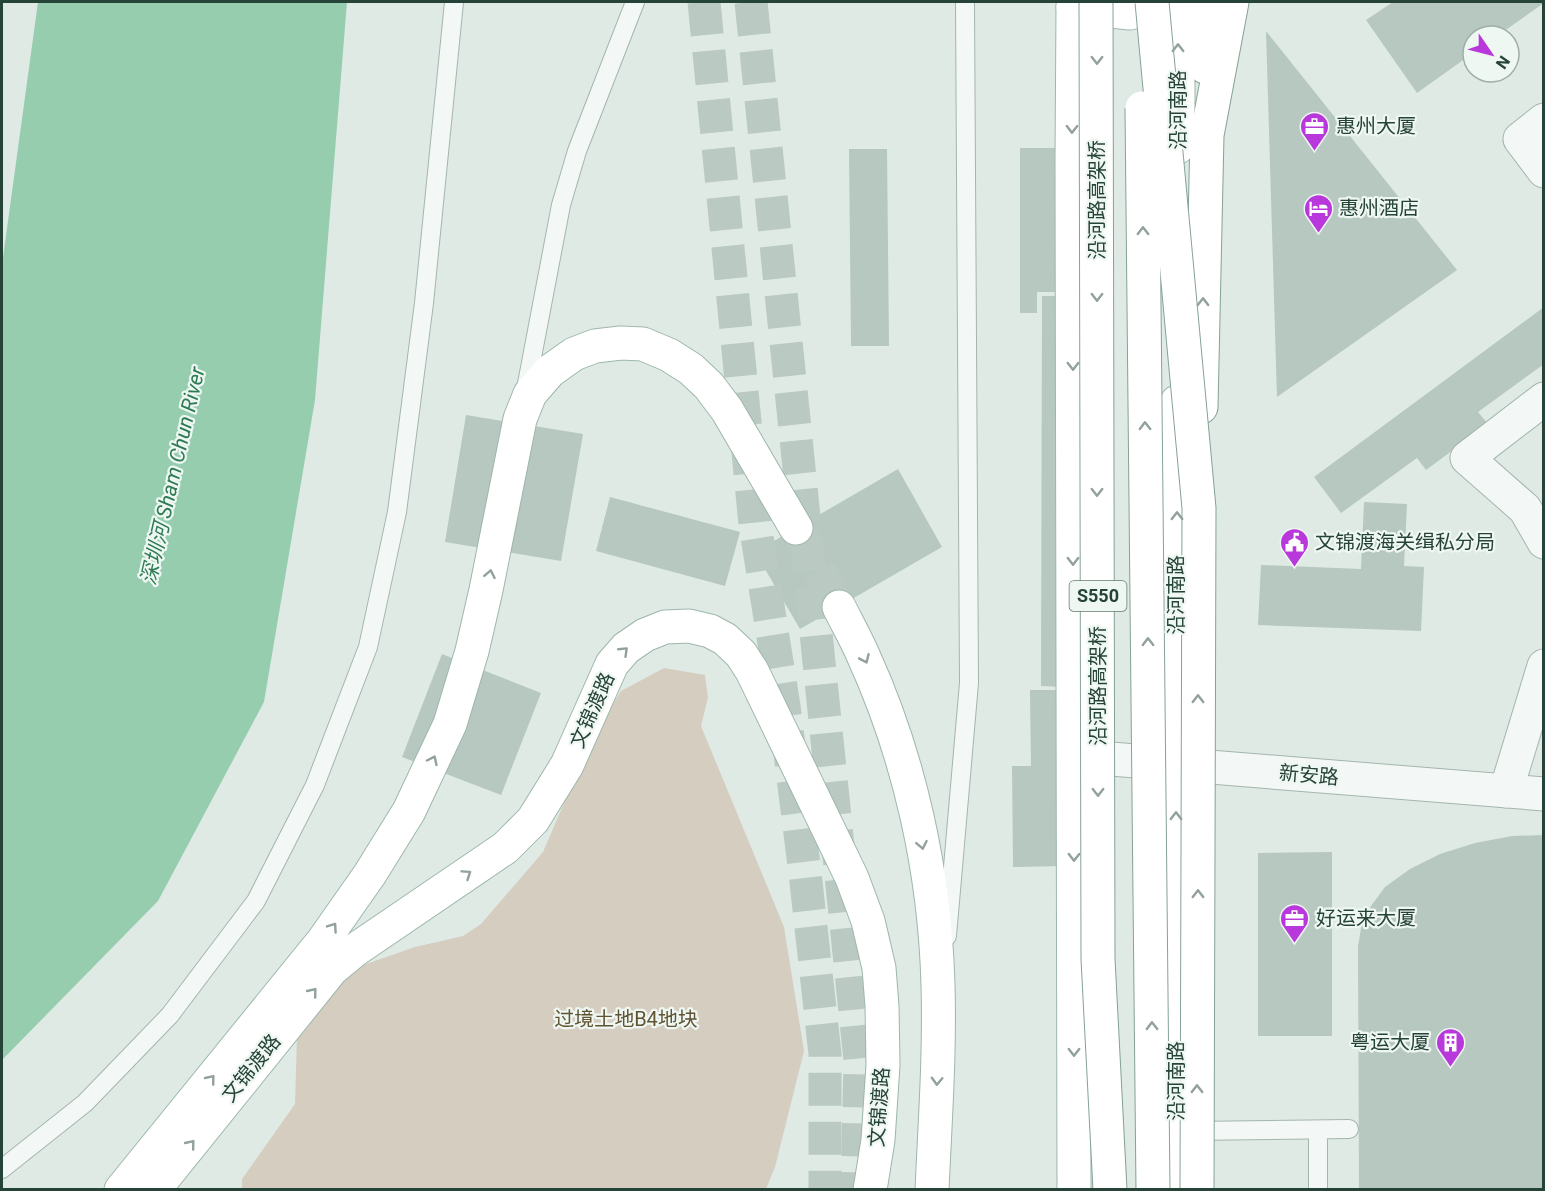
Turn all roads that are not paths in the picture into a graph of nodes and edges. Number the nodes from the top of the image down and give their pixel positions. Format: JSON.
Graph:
{"nodes":[{"id":1,"x":454,"y":2,"type":"edge"},
{"id":2,"x":635,"y":2,"type":"edge"},
{"id":3,"x":965,"y":2,"type":"edge"},
{"id":4,"x":1142,"y":2,"type":"edge"},
{"id":5,"x":1152,"y":2,"type":"edge"},
{"id":6,"x":1170,"y":2,"type":"edge"},
{"id":7,"x":1178,"y":2,"type":"edge"},
{"id":8,"x":1204,"y":2,"type":"edge"},
{"id":9,"x":1232,"y":2,"type":"edge"},
{"id":10,"x":1083,"y":4,"type":"edge"},
{"id":11,"x":1544,"y":120,"type":"edge"},
{"id":12,"x":1207,"y":135,"type":"junction"},
{"id":13,"x":1544,"y":171,"type":"edge"},
{"id":14,"x":1544,"y":399,"type":"edge"},
{"id":15,"x":520,"y":419,"type":"junction"},
{"id":16,"x":1199,"y":508,"type":"junction"},
{"id":17,"x":796,"y":528,"type":"tunnel mouth"},
{"id":18,"x":1544,"y":542,"type":"edge"},
{"id":19,"x":839,"y":607,"type":"tunnel mouth"},
{"id":20,"x":1544,"y":666,"type":"edge"},
{"id":21,"x":1074,"y":756,"type":"junction"},
{"id":22,"x":1176,"y":764,"type":"junction"},
{"id":23,"x":1506,"y":791,"type":"junction"},
{"id":24,"x":1544,"y":794,"type":"edge"},
{"id":25,"x":939,"y":1040,"type":"junction"},
{"id":26,"x":1349,"y":1129,"type":"dead end"},
{"id":27,"x":1318,"y":1130,"type":"junction"},
{"id":28,"x":1176,"y":1132,"type":"junction"},
{"id":29,"x":2,"y":1169,"type":"edge"},
{"id":30,"x":121,"y":1190,"type":"edge"},
{"id":31,"x":154,"y":1190,"type":"edge"},
{"id":32,"x":870,"y":1190,"type":"edge"},
{"id":33,"x":932,"y":1190,"type":"edge"},
{"id":34,"x":1074,"y":1190,"type":"edge"},
{"id":35,"x":1110,"y":1190,"type":"edge"},
{"id":36,"x":1154,"y":1190,"type":"edge"},
{"id":37,"x":1176,"y":1190,"type":"edge"},
{"id":38,"x":1197,"y":1190,"type":"edge"},
{"id":39,"x":1318,"y":1190,"type":"edge"}],
"edges":[{"from":1,"to":29,"type":"lane"},
{"from":2,"to":15,"type":"lane"},
{"from":3,"to":25,"type":"lane"},
{"from":36,"to":4,"type":"main road","number":"S550","one_way":true,"bridge":true},
{"from":5,"to":16,"type":"main road","bridge":true},
{"from":6,"to":10,"type":"main road"},
{"from":22,"to":7,"type":"main road","name":"沿河南路","one_way":true},
{"from":8,"to":12,"type":"main road"},
{"from":9,"to":12,"type":"main road"},
{"from":10,"to":21,"type":"main road","one_way":true},
{"from":10,"to":35,"type":"main road","name":"沿河路高架桥","number":"S550","one_way":true,"bridge":true},
{"from":11,"to":13,"type":"street"},
{"from":16,"to":12,"type":"main road","one_way":true,"bridge":true},
{"from":14,"to":18,"type":"street"},
{"from":15,"to":17,"type":"main road","name":"文锦渡路"},
{"from":30,"to":15,"type":"main road","name":"文锦渡路","one_way":true},
{"from":38,"to":16,"type":"main road","one_way":true,"bridge":true},
{"from":19,"to":25,"type":"main road","one_way":true},
{"from":20,"to":23,"type":"street"},
{"from":21,"to":22,"type":"street","name":"新安路"},
{"from":21,"to":34,"type":"main road","one_way":true},
{"from":22,"to":23,"type":"street","name":"新安路"},
{"from":28,"to":22,"type":"main road","name":"沿河南路","one_way":true},
{"from":23,"to":24,"type":"street","name":"新安路"},
{"from":25,"to":33,"type":"main road","one_way":true},
{"from":26,"to":27,"type":"lane"},
{"from":27,"to":28,"type":"lane"},
{"from":27,"to":39,"type":"lane"},
{"from":28,"to":37,"type":"main road","name":"沿河南路"},
{"from":31,"to":32,"type":"main road","name":"文锦渡路","one_way":true}]}
